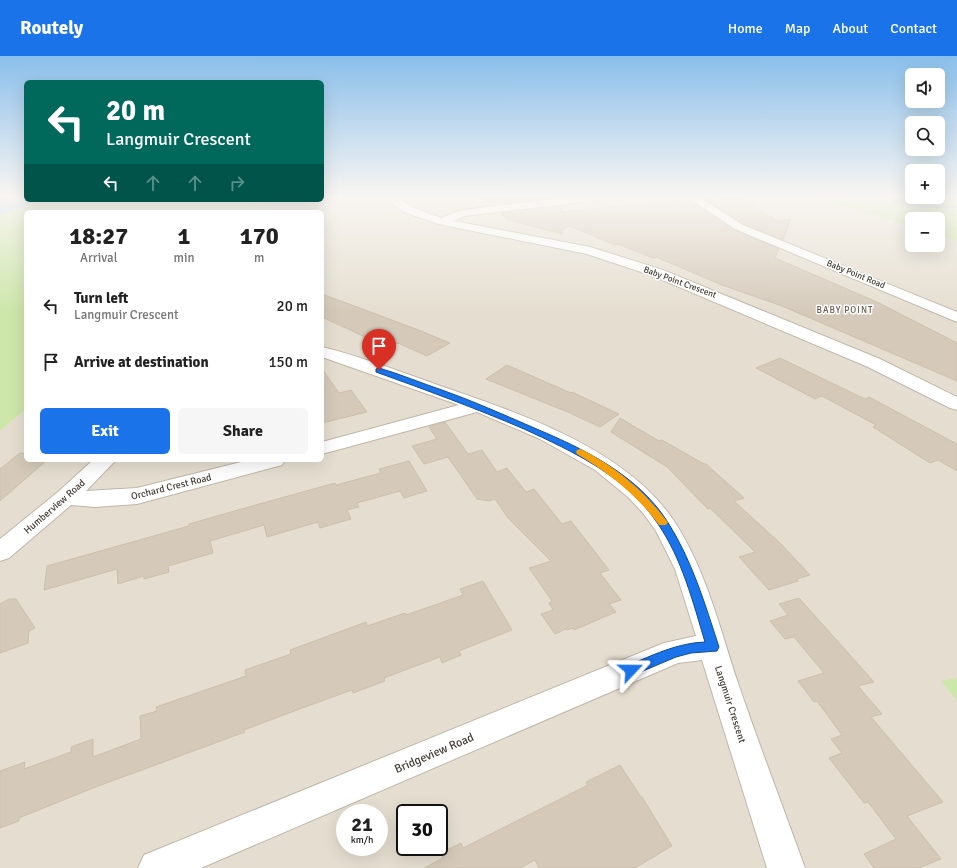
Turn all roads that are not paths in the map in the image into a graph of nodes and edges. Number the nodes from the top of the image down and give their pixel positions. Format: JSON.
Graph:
{"nodes":[{"id":1,"x":508,"y":235,"type":"edge"},
{"id":2,"x":759,"y":235,"type":"edge"},
{"id":3,"x":957,"y":317,"type":"edge"},
{"id":4,"x":324,"y":353,"type":"edge"},
{"id":5,"x":957,"y":404,"type":"edge"},
{"id":6,"x":478,"y":406,"type":"junction"},
{"id":7,"x":324,"y":447,"type":"edge"},
{"id":8,"x":104,"y":462,"type":"edge"},
{"id":9,"x":267,"y":462,"type":"edge"},
{"id":10,"x":66,"y":497,"type":"junction"},
{"id":11,"x":0,"y":552,"type":"edge"},
{"id":12,"x":713,"y":647,"type":"junction"},
{"id":13,"x":157,"y":868,"type":"edge"},
{"id":14,"x":786,"y":868,"type":"edge"}],
"edges":[{"from":1,"to":5,"type":"street","name":"Baby Point Crescent"},
{"from":2,"to":3,"type":"street","name":"Baby Point Road"},
{"from":4,"to":6,"type":"street","name":"Langmuir Crescent"},
{"from":6,"to":7,"type":"street"},
{"from":6,"to":12,"type":"street","name":"Langmuir Crescent"},
{"from":8,"to":10,"type":"street","name":"Humberview Road"},
{"from":9,"to":10,"type":"street","name":"Orchard Crest Road"},
{"from":10,"to":11,"type":"street","name":"Humberview Road"},
{"from":12,"to":13,"type":"street","name":"Bridgeview Road"},
{"from":12,"to":14,"type":"street","name":"Langmuir Crescent"}]}
